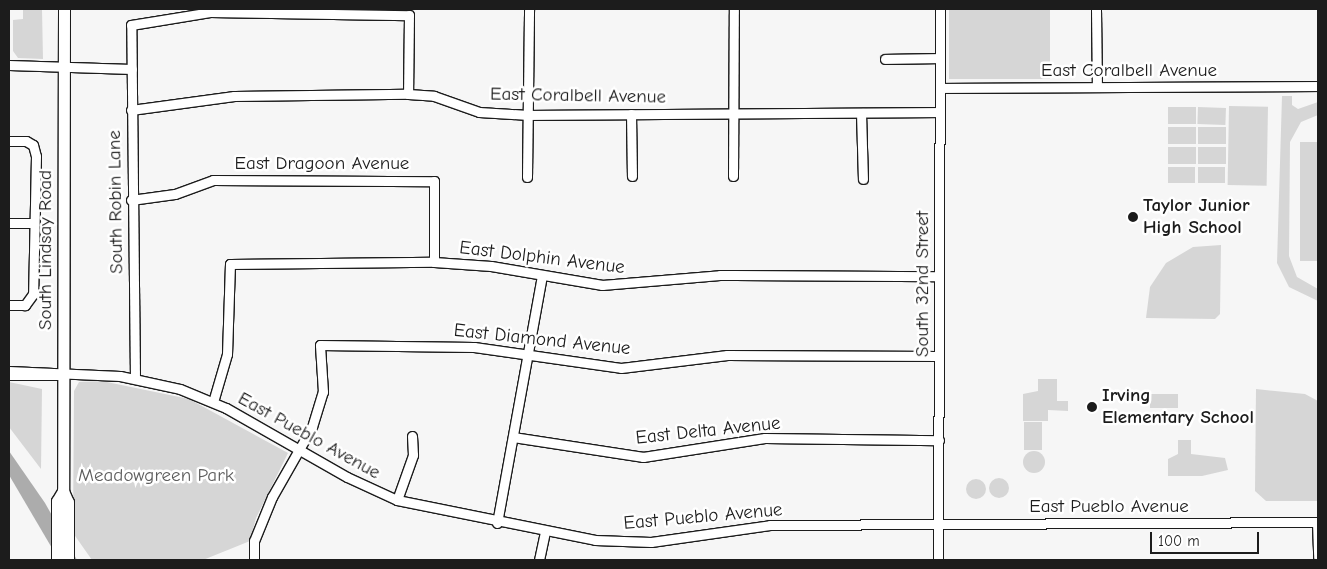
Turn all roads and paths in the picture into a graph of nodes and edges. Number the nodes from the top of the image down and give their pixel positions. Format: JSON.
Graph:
{"nodes":[{"id":1,"x":64,"y":9,"type":"edge"},
{"id":2,"x":529,"y":9,"type":"edge"},
{"id":3,"x":734,"y":9,"type":"edge"},
{"id":4,"x":940,"y":9,"type":"edge"},
{"id":5,"x":1096,"y":9,"type":"edge"},
{"id":6,"x":939,"y":58,"type":"junction"},
{"id":7,"x":884,"y":59,"type":"dead end"},
{"id":8,"x":9,"y":65,"type":"edge"},
{"id":9,"x":132,"y":69,"type":"junction"},
{"id":10,"x":64,"y":70,"type":"junction"},
{"id":11,"x":1318,"y":86,"type":"edge"},
{"id":12,"x":1097,"y":87,"type":"junction"},
{"id":13,"x":940,"y":88,"type":"junction"},
{"id":14,"x":408,"y":94,"type":"junction"},
{"id":15,"x":131,"y":110,"type":"junction"},
{"id":16,"x":940,"y":112,"type":"junction"},
{"id":17,"x":861,"y":113,"type":"junction"},
{"id":18,"x":631,"y":114,"type":"junction"},
{"id":19,"x":733,"y":114,"type":"junction"},
{"id":20,"x":528,"y":115,"type":"junction"},
{"id":21,"x":9,"y":141,"type":"edge"},
{"id":22,"x":632,"y":176,"type":"dead end"},
{"id":23,"x":733,"y":176,"type":"dead end"},
{"id":24,"x":527,"y":177,"type":"dead end"},
{"id":25,"x":863,"y":179,"type":"dead end"},
{"id":26,"x":131,"y":200,"type":"junction"},
{"id":27,"x":9,"y":223,"type":"edge"},
{"id":28,"x":34,"y":223,"type":"junction"},
{"id":29,"x":434,"y":262,"type":"junction"},
{"id":30,"x":542,"y":275,"type":"junction"},
{"id":31,"x":939,"y":276,"type":"junction"},
{"id":32,"x":9,"y":305,"type":"edge"},
{"id":33,"x":528,"y":356,"type":"junction"},
{"id":34,"x":939,"y":356,"type":"junction"},
{"id":35,"x":9,"y":371,"type":"edge"},
{"id":36,"x":63,"y":374,"type":"junction"},
{"id":37,"x":9,"y":375,"type":"edge"},
{"id":38,"x":135,"y":378,"type":"junction"},
{"id":39,"x":213,"y":402,"type":"junction"},
{"id":40,"x":412,"y":436,"type":"dead end"},
{"id":41,"x":513,"y":438,"type":"junction"},
{"id":42,"x":939,"y":440,"type":"junction"},
{"id":43,"x":300,"y":450,"type":"junction"},
{"id":44,"x":63,"y":491,"type":"junction"},
{"id":45,"x":397,"y":500,"type":"junction"},
{"id":46,"x":1318,"y":522,"type":"edge"},
{"id":47,"x":497,"y":523,"type":"junction"},
{"id":48,"x":938,"y":524,"type":"junction"},
{"id":49,"x":545,"y":531,"type":"junction"},
{"id":50,"x":1318,"y":557,"type":"edge"},
{"id":51,"x":57,"y":560,"type":"edge"},
{"id":52,"x":68,"y":560,"type":"edge"},
{"id":53,"x":254,"y":560,"type":"edge"},
{"id":54,"x":540,"y":560,"type":"edge"},
{"id":55,"x":938,"y":560,"type":"edge"}],
"edges":[{"from":1,"to":10,"type":"main road","name":"South Lindsay Road"},
{"from":2,"to":20,"type":"street"},
{"from":3,"to":19,"type":"street"},
{"from":4,"to":6,"type":"street","name":"South 32nd Street"},
{"from":5,"to":12,"type":"street"},
{"from":6,"to":7,"type":"street"},
{"from":6,"to":13,"type":"street","name":"South 32nd Street"},
{"from":8,"to":10,"type":"street"},
{"from":9,"to":10,"type":"street"},
{"from":9,"to":14,"type":"street","name":"South Robin Lane"},
{"from":9,"to":15,"type":"street","name":"South Robin Lane"},
{"from":10,"to":36,"type":"main road","name":"South Lindsay Road"},
{"from":11,"to":12,"type":"street","name":"East Coralbell Avenue"},
{"from":12,"to":13,"type":"street","name":"East Coralbell Avenue"},
{"from":13,"to":16,"type":"street","name":"South 32nd Street"},
{"from":14,"to":15,"type":"street","name":"East Coralbell Avenue"},
{"from":14,"to":20,"type":"street","name":"East Coralbell Avenue"},
{"from":15,"to":26,"type":"street","name":"South Robin Lane"},
{"from":16,"to":17,"type":"street","name":"East Coralbell Avenue"},
{"from":16,"to":31,"type":"street","name":"South 32nd Street"},
{"from":17,"to":19,"type":"street","name":"East Coralbell Avenue"},
{"from":17,"to":25,"type":"street"},
{"from":18,"to":19,"type":"street","name":"East Coralbell Avenue"},
{"from":18,"to":20,"type":"street","name":"East Coralbell Avenue"},
{"from":18,"to":22,"type":"street"},
{"from":19,"to":23,"type":"street"},
{"from":20,"to":24,"type":"street"},
{"from":21,"to":28,"type":"street"},
{"from":26,"to":29,"type":"street","name":"East Dragoon Avenue"},
{"from":26,"to":38,"type":"street","name":"South Robin Lane"},
{"from":27,"to":28,"type":"street"},
{"from":28,"to":32,"type":"street"},
{"from":29,"to":30,"type":"street","name":"East Dolphin Avenue"},
{"from":29,"to":39,"type":"street","name":"East Dolphin Avenue"},
{"from":30,"to":31,"type":"street","name":"East Dolphin Avenue"},
{"from":30,"to":33,"type":"street"},
{"from":31,"to":34,"type":"street","name":"South 32nd Street"},
{"from":33,"to":34,"type":"street","name":"East Diamond Avenue"},
{"from":33,"to":41,"type":"street"},
{"from":33,"to":43,"type":"street","name":"East Diamond Avenue"},
{"from":34,"to":42,"type":"street","name":"South 32nd Street"},
{"from":35,"to":36,"type":"street","name":"East Pueblo Avenue"},
{"from":36,"to":37,"type":"street","name":"East Pueblo Avenue"},
{"from":36,"to":38,"type":"street","name":"East Pueblo Avenue"},
{"from":36,"to":44,"type":"main road","name":"South Lindsay Road"},
{"from":38,"to":39,"type":"street","name":"East Pueblo Avenue"},
{"from":39,"to":43,"type":"street","name":"East Pueblo Avenue"},
{"from":40,"to":45,"type":"street"},
{"from":41,"to":42,"type":"street","name":"East Delta Avenue"},
{"from":41,"to":47,"type":"street"},
{"from":42,"to":48,"type":"street","name":"South 32nd Street"},
{"from":43,"to":45,"type":"street","name":"East Pueblo Avenue"},
{"from":43,"to":53,"type":"street"},
{"from":44,"to":51,"type":"main road","name":"South Lindsay Road"},
{"from":44,"to":52,"type":"main road","name":"South Lindsay Road"},
{"from":45,"to":47,"type":"street","name":"East Pueblo Avenue"},
{"from":46,"to":48,"type":"street","name":"East Pueblo Avenue"},
{"from":46,"to":50,"type":"street"},
{"from":47,"to":49,"type":"street","name":"East Pueblo Avenue"},
{"from":48,"to":49,"type":"street","name":"East Pueblo Avenue"},
{"from":48,"to":55,"type":"street","name":"South 32nd Street"},
{"from":49,"to":54,"type":"street"}]}
